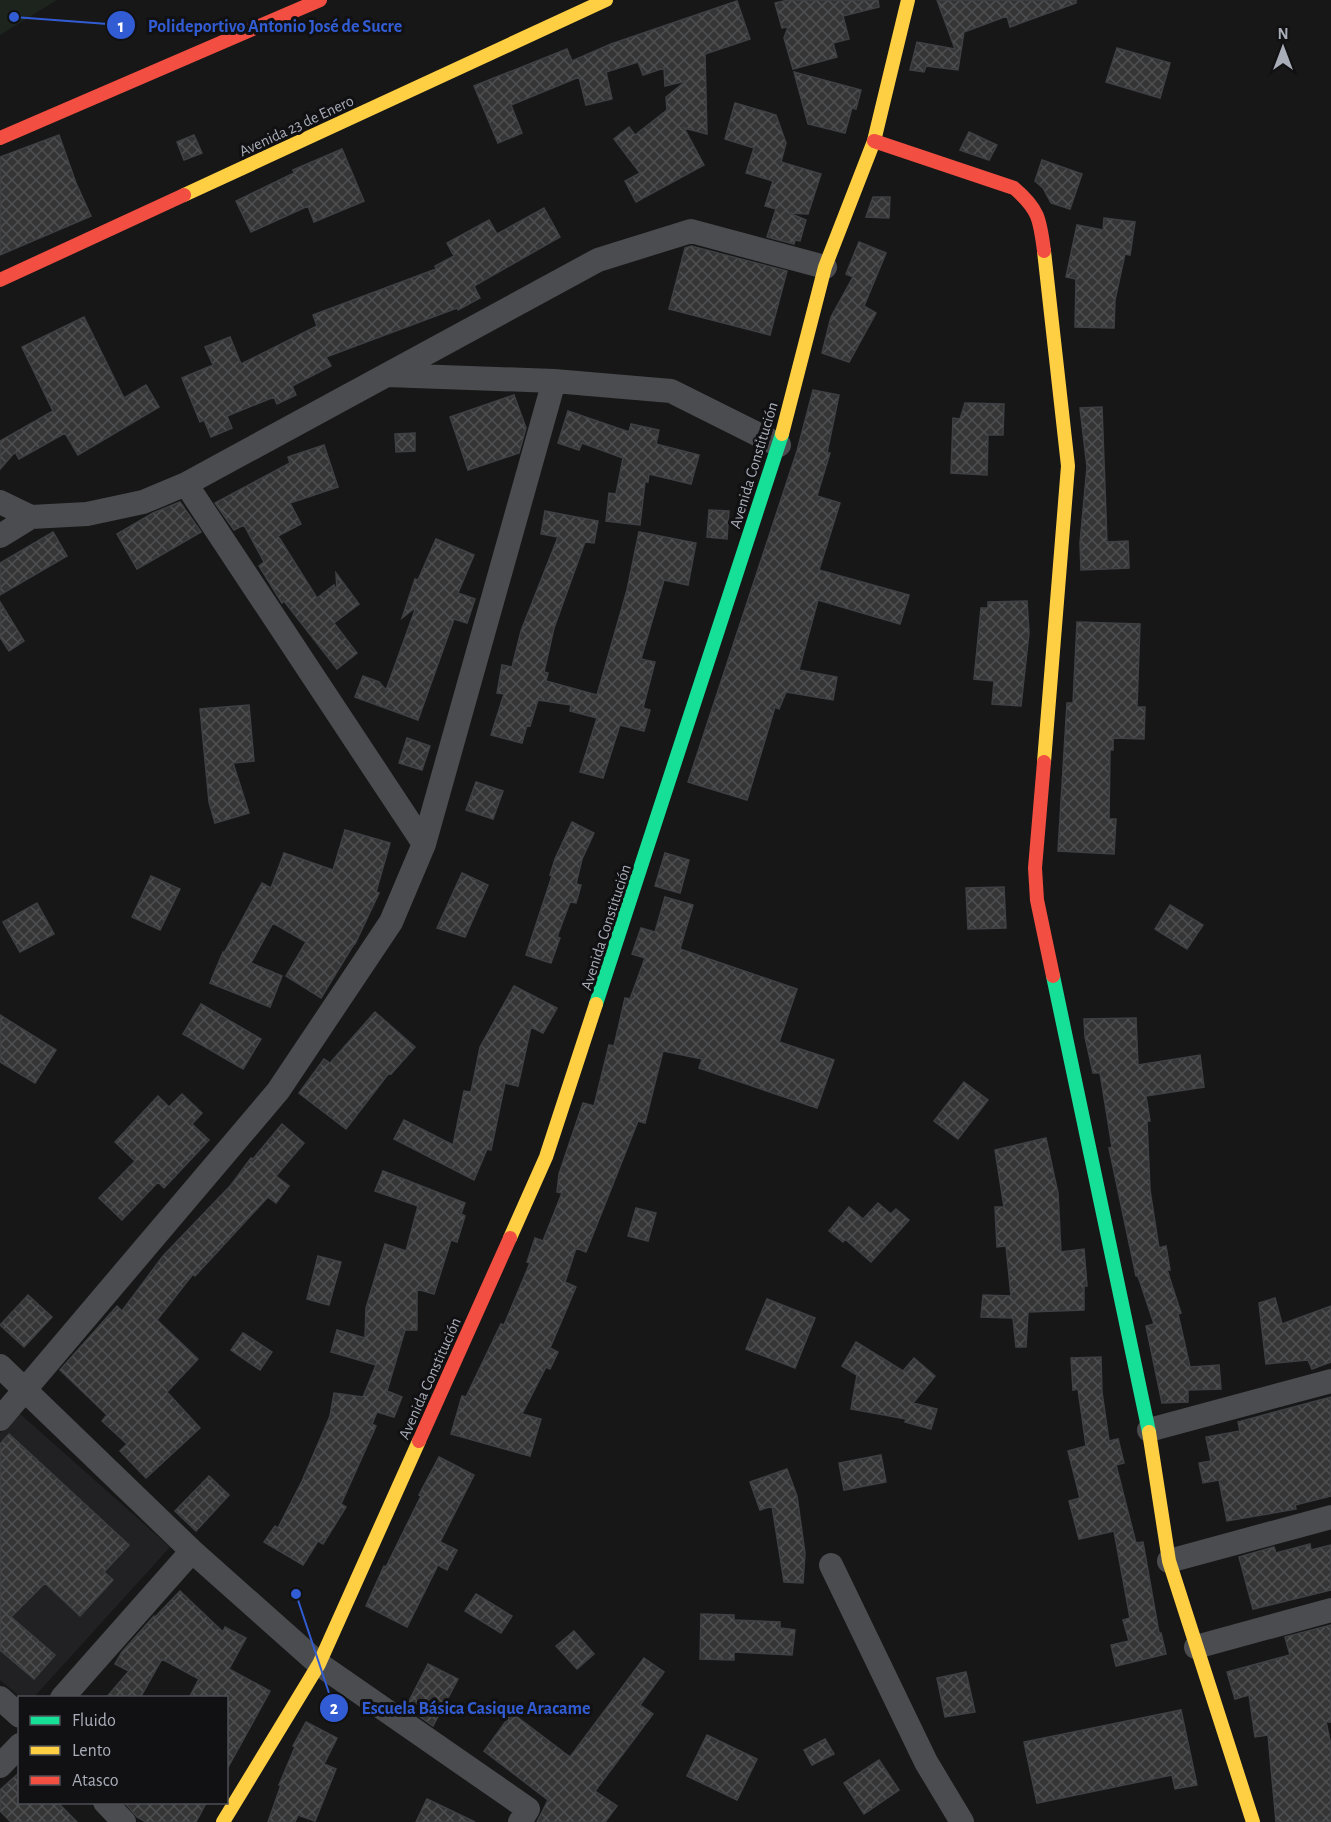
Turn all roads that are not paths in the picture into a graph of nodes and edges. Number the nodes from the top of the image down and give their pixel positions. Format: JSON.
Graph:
{"nodes":[{"id":1,"x":606,"y":0,"type":"edge"},
{"id":2,"x":908,"y":0,"type":"edge"},
{"id":3,"x":305,"y":3,"type":"edge"},
{"id":4,"x":0,"y":138,"type":"edge"},
{"id":5,"x":874,"y":141,"type":"junction"},
{"id":6,"x":825,"y":267,"type":"junction"},
{"id":7,"x":0,"y":280,"type":"edge"},
{"id":8,"x":385,"y":375,"type":"junction"},
{"id":9,"x":554,"y":381,"type":"junction"},
{"id":10,"x":779,"y":445,"type":"junction"},
{"id":11,"x":186,"y":484,"type":"junction"},
{"id":12,"x":0,"y":502,"type":"edge"},
{"id":13,"x":31,"y":518,"type":"junction"},
{"id":14,"x":0,"y":537,"type":"edge"},
{"id":15,"x":424,"y":844,"type":"junction"},
{"id":16,"x":0,"y":1366,"type":"edge"},
{"id":17,"x":1331,"y":1381,"type":"edge"},
{"id":18,"x":25,"y":1391,"type":"junction"},
{"id":19,"x":0,"y":1419,"type":"edge"},
{"id":20,"x":1149,"y":1430,"type":"junction"},
{"id":21,"x":1331,"y":1517,"type":"edge"},
{"id":22,"x":192,"y":1551,"type":"junction"},
{"id":23,"x":1168,"y":1560,"type":"junction"},
{"id":24,"x":831,"y":1565,"type":"dead end"},
{"id":25,"x":1331,"y":1610,"type":"edge"},
{"id":26,"x":1196,"y":1647,"type":"junction"},
{"id":27,"x":319,"y":1664,"type":"junction"},
{"id":28,"x":64,"y":1696,"type":"edge"},
{"id":29,"x":0,"y":1698,"type":"edge"},
{"id":30,"x":18,"y":1714,"type":"edge"},
{"id":31,"x":18,"y":1747,"type":"edge"},
{"id":32,"x":0,"y":1766,"type":"edge"},
{"id":33,"x":106,"y":1804,"type":"edge"},
{"id":34,"x":124,"y":1822,"type":"edge"},
{"id":35,"x":223,"y":1822,"type":"edge"},
{"id":36,"x":520,"y":1822,"type":"edge"},
{"id":37,"x":962,"y":1822,"type":"edge"},
{"id":38,"x":1253,"y":1822,"type":"edge"}],
"edges":[{"from":1,"to":7,"type":"street","name":"Avenida 23 de Enero"},
{"from":2,"to":5,"type":"street","name":"Avenida Constitución"},
{"from":3,"to":4,"type":"street"},
{"from":5,"to":6,"type":"street","name":"Avenida Constitución"},
{"from":5,"to":20,"type":"street"},
{"from":6,"to":8,"type":"street"},
{"from":6,"to":10,"type":"street","name":"Avenida Constitución"},
{"from":8,"to":9,"type":"street"},
{"from":8,"to":11,"type":"street"},
{"from":9,"to":10,"type":"street"},
{"from":9,"to":15,"type":"street"},
{"from":10,"to":27,"type":"street","name":"Avenida Constitución"},
{"from":11,"to":13,"type":"street"},
{"from":11,"to":15,"type":"street"},
{"from":12,"to":13,"type":"street"},
{"from":13,"to":14,"type":"street"},
{"from":15,"to":18,"type":"street"},
{"from":16,"to":18,"type":"street"},
{"from":17,"to":20,"type":"street"},
{"from":18,"to":19,"type":"street"},
{"from":18,"to":22,"type":"street"},
{"from":20,"to":23,"type":"street"},
{"from":21,"to":23,"type":"street"},
{"from":22,"to":27,"type":"street"},
{"from":22,"to":28,"type":"street"},
{"from":23,"to":26,"type":"street"},
{"from":24,"to":37,"type":"street"},
{"from":25,"to":26,"type":"street"},
{"from":26,"to":38,"type":"street"},
{"from":27,"to":35,"type":"street","name":"Avenida Constitución"},
{"from":27,"to":36,"type":"street"},
{"from":29,"to":30,"type":"street"},
{"from":31,"to":32,"type":"street"},
{"from":33,"to":34,"type":"street"}]}
